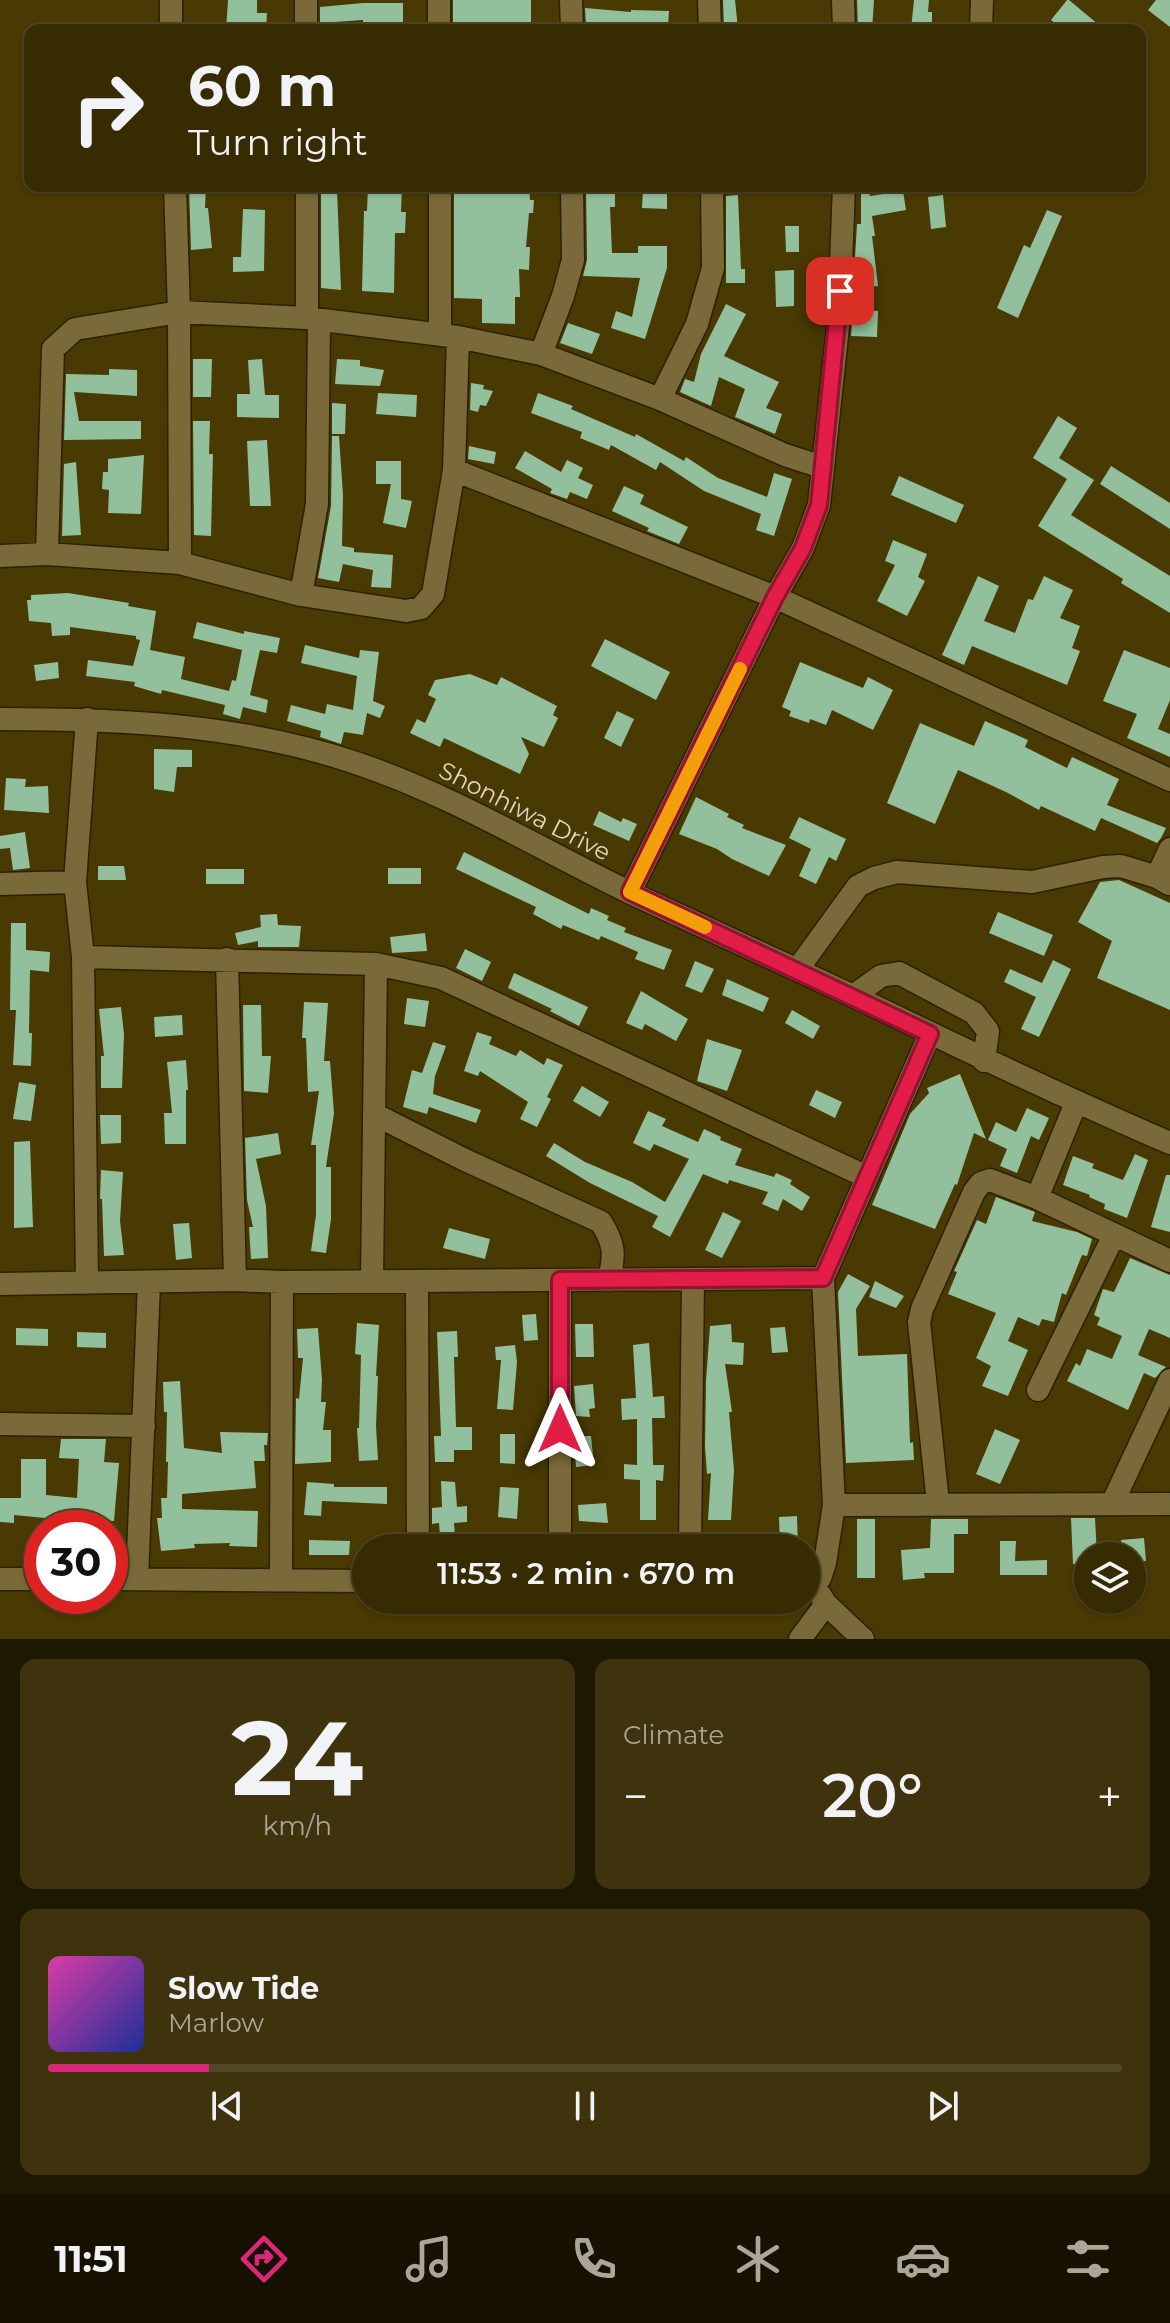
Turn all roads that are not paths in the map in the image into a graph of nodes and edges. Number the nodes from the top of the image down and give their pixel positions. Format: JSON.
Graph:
{"nodes":[{"id":1,"x":171,"y":0,"type":"edge"},
{"id":2,"x":306,"y":0,"type":"edge"},
{"id":3,"x":439,"y":0,"type":"edge"},
{"id":4,"x":571,"y":0,"type":"edge"},
{"id":5,"x":709,"y":0,"type":"edge"},
{"id":6,"x":843,"y":0,"type":"edge"},
{"id":7,"x":982,"y":0,"type":"edge"},
{"id":8,"x":171,"y":24,"type":"edge"},
{"id":9,"x":306,"y":24,"type":"edge"},
{"id":10,"x":439,"y":24,"type":"edge"},
{"id":11,"x":572,"y":24,"type":"edge"},
{"id":12,"x":710,"y":24,"type":"edge"},
{"id":13,"x":844,"y":24,"type":"edge"},
{"id":14,"x":981,"y":24,"type":"edge"},
{"id":15,"x":175,"y":192,"type":"edge"},
{"id":16,"x":307,"y":192,"type":"edge"},
{"id":17,"x":440,"y":192,"type":"edge"},
{"id":18,"x":572,"y":192,"type":"edge"},
{"id":19,"x":712,"y":192,"type":"edge"},
{"id":20,"x":844,"y":192,"type":"edge"},
{"id":21,"x":179,"y":312,"type":"junction"},
{"id":22,"x":313,"y":319,"type":"junction"},
{"id":23,"x":449,"y":336,"type":"junction"},
{"id":24,"x":541,"y":354,"type":"junction"},
{"id":25,"x":660,"y":399,"type":"junction"},
{"id":26,"x":822,"y":467,"type":"junction"},
{"id":27,"x":454,"y":470,"type":"junction"},
{"id":28,"x":47,"y":554,"type":"junction"},
{"id":29,"x":0,"y":556,"type":"edge"},
{"id":30,"x":180,"y":563,"type":"junction"},
{"id":31,"x":301,"y":595,"type":"junction"},
{"id":32,"x":775,"y":597,"type":"junction"},
{"id":33,"x":0,"y":719,"type":"edge"},
{"id":34,"x":87,"y":719,"type":"junction"},
{"id":35,"x":1170,"y":780,"type":"edge"},
{"id":36,"x":1170,"y":849,"type":"edge"},
{"id":37,"x":1164,"y":881,"type":"edge"},
{"id":38,"x":75,"y":882,"type":"junction"},
{"id":39,"x":0,"y":884,"type":"edge"},
{"id":40,"x":630,"y":892,"type":"junction"},
{"id":41,"x":83,"y":957,"type":"junction"},
{"id":42,"x":227,"y":959,"type":"junction"},
{"id":43,"x":376,"y":964,"type":"junction"},
{"id":44,"x":797,"y":970,"type":"junction"},
{"id":45,"x":853,"y":996,"type":"junction"},
{"id":46,"x":930,"y":1034,"type":"junction"},
{"id":47,"x":984,"y":1061,"type":"junction"},
{"id":48,"x":1076,"y":1103,"type":"junction"},
{"id":49,"x":374,"y":1114,"type":"junction"},
{"id":50,"x":1170,"y":1142,"type":"edge"},
{"id":51,"x":867,"y":1177,"type":"junction"},
{"id":52,"x":1037,"y":1198,"type":"junction"},
{"id":53,"x":1114,"y":1235,"type":"junction"},
{"id":54,"x":1170,"y":1261,"type":"edge"},
{"id":55,"x":823,"y":1278,"type":"junction"},
{"id":56,"x":693,"y":1279,"type":"junction"},
{"id":57,"x":235,"y":1280,"type":"junction"},
{"id":58,"x":372,"y":1280,"type":"junction"},
{"id":59,"x":560,"y":1280,"type":"junction"},
{"id":60,"x":609,"y":1280,"type":"junction"},
{"id":61,"x":417,"y":1281,"type":"junction"},
{"id":62,"x":282,"y":1282,"type":"junction"},
{"id":63,"x":87,"y":1283,"type":"junction"},
{"id":64,"x":149,"y":1283,"type":"junction"},
{"id":65,"x":0,"y":1284,"type":"edge"},
{"id":66,"x":1170,"y":1380,"type":"edge"},
{"id":67,"x":1038,"y":1390,"type":"dead end"},
{"id":68,"x":0,"y":1424,"type":"edge"},
{"id":69,"x":144,"y":1426,"type":"junction"},
{"id":70,"x":938,"y":1503,"type":"junction"},
{"id":71,"x":1112,"y":1504,"type":"junction"},
{"id":72,"x":1170,"y":1504,"type":"edge"},
{"id":73,"x":834,"y":1505,"type":"junction"},
{"id":74,"x":418,"y":1534,"type":"edge"},
{"id":75,"x":560,"y":1534,"type":"edge"},
{"id":76,"x":690,"y":1534,"type":"edge"},
{"id":77,"x":820,"y":1578,"type":"edge"},
{"id":78,"x":0,"y":1579,"type":"edge"},
{"id":79,"x":24,"y":1579,"type":"edge"},
{"id":80,"x":128,"y":1579,"type":"edge"},
{"id":81,"x":137,"y":1579,"type":"junction"},
{"id":82,"x":281,"y":1580,"type":"junction"},
{"id":83,"x":352,"y":1581,"type":"edge"},
{"id":84,"x":820,"y":1597,"type":"edge"},
{"id":85,"x":808,"y":1614,"type":"edge"},
{"id":86,"x":800,"y":1639,"type":"edge"},
{"id":87,"x":863,"y":1639,"type":"edge"}],
"edges":[{"from":1,"to":8,"type":"street"},
{"from":2,"to":9,"type":"street"},
{"from":3,"to":10,"type":"street"},
{"from":4,"to":11,"type":"street"},
{"from":5,"to":12,"type":"street"},
{"from":6,"to":13,"type":"street"},
{"from":7,"to":14,"type":"street"},
{"from":15,"to":21,"type":"street"},
{"from":16,"to":22,"type":"street"},
{"from":17,"to":23,"type":"street"},
{"from":18,"to":24,"type":"street"},
{"from":19,"to":25,"type":"street"},
{"from":20,"to":26,"type":"street"},
{"from":21,"to":22,"type":"street"},
{"from":21,"to":28,"type":"street"},
{"from":21,"to":30,"type":"street"},
{"from":22,"to":23,"type":"street"},
{"from":22,"to":31,"type":"street"},
{"from":23,"to":24,"type":"street"},
{"from":23,"to":27,"type":"street"},
{"from":24,"to":25,"type":"street"},
{"from":25,"to":26,"type":"street"},
{"from":26,"to":32,"type":"street"},
{"from":27,"to":31,"type":"street"},
{"from":27,"to":32,"type":"street"},
{"from":28,"to":29,"type":"street"},
{"from":28,"to":30,"type":"street"},
{"from":30,"to":31,"type":"street"},
{"from":32,"to":35,"type":"street"},
{"from":32,"to":40,"type":"street"},
{"from":33,"to":34,"type":"street","name":"Shonhiwa Drive"},
{"from":34,"to":38,"type":"street"},
{"from":34,"to":40,"type":"street","name":"Shonhiwa Drive"},
{"from":36,"to":37,"type":"street"},
{"from":37,"to":44,"type":"street"},
{"from":38,"to":39,"type":"street"},
{"from":38,"to":41,"type":"street"},
{"from":40,"to":44,"type":"street","name":"Shonhiwa Drive"},
{"from":41,"to":42,"type":"street"},
{"from":41,"to":63,"type":"street"},
{"from":42,"to":43,"type":"street"},
{"from":42,"to":57,"type":"street"},
{"from":43,"to":49,"type":"street"},
{"from":43,"to":51,"type":"street"},
{"from":44,"to":45,"type":"street","name":"Shonhiwa Drive"},
{"from":45,"to":46,"type":"street","name":"Shonhiwa Drive"},
{"from":45,"to":47,"type":"street"},
{"from":46,"to":47,"type":"street","name":"Shonhiwa Drive"},
{"from":46,"to":51,"type":"street"},
{"from":47,"to":48,"type":"street","name":"Shonhiwa Drive"},
{"from":48,"to":50,"type":"street","name":"Shonhiwa Drive"},
{"from":48,"to":52,"type":"street"},
{"from":49,"to":58,"type":"street"},
{"from":49,"to":60,"type":"street"},
{"from":51,"to":55,"type":"street"},
{"from":52,"to":53,"type":"street"},
{"from":52,"to":70,"type":"street"},
{"from":53,"to":54,"type":"street"},
{"from":53,"to":67,"type":"street"},
{"from":55,"to":56,"type":"street"},
{"from":55,"to":73,"type":"street"},
{"from":56,"to":60,"type":"street"},
{"from":56,"to":76,"type":"street"},
{"from":57,"to":62,"type":"street"},
{"from":57,"to":64,"type":"street"},
{"from":58,"to":61,"type":"street"},
{"from":58,"to":62,"type":"street"},
{"from":59,"to":60,"type":"street"},
{"from":59,"to":61,"type":"street"},
{"from":59,"to":75,"type":"street"},
{"from":61,"to":74,"type":"street"},
{"from":62,"to":82,"type":"street"},
{"from":63,"to":64,"type":"street"},
{"from":63,"to":65,"type":"street"},
{"from":64,"to":69,"type":"street"},
{"from":66,"to":71,"type":"street"},
{"from":68,"to":69,"type":"street"},
{"from":69,"to":81,"type":"street"},
{"from":70,"to":71,"type":"street"},
{"from":70,"to":73,"type":"street"},
{"from":71,"to":72,"type":"street"},
{"from":73,"to":77,"type":"street"},
{"from":78,"to":79,"type":"street"},
{"from":80,"to":81,"type":"street"},
{"from":81,"to":82,"type":"street"},
{"from":82,"to":83,"type":"street"},
{"from":84,"to":87,"type":"street"},
{"from":85,"to":86,"type":"street"}]}
